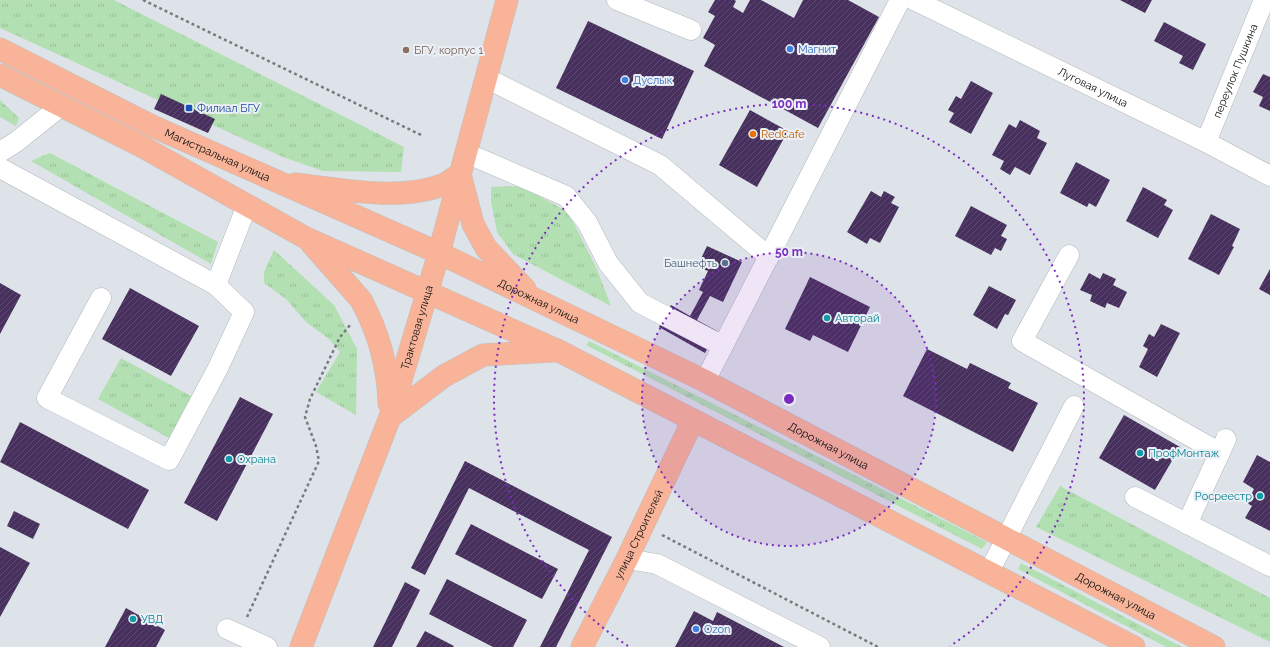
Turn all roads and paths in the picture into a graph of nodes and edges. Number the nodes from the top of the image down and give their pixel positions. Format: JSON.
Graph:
{"nodes":[{"id":1,"x":144,"y":0,"type":"edge"},
{"id":2,"x":507,"y":0,"type":"edge"},
{"id":3,"x":617,"y":0,"type":"edge"},
{"id":4,"x":900,"y":0,"type":"edge"},
{"id":5,"x":914,"y":0,"type":"edge"},
{"id":6,"x":1264,"y":0,"type":"edge"},
{"id":7,"x":691,"y":30,"type":"dead end"},
{"id":8,"x":0,"y":49,"type":"edge"},
{"id":9,"x":0,"y":75,"type":"edge"},
{"id":10,"x":486,"y":78,"type":"junction"},
{"id":11,"x":61,"y":106,"type":"junction"},
{"id":12,"x":421,"y":135,"type":"dead end"},
{"id":13,"x":1206,"y":142,"type":"junction"},
{"id":14,"x":0,"y":152,"type":"edge"},
{"id":15,"x":463,"y":164,"type":"junction"},
{"id":16,"x":0,"y":168,"type":"edge"},
{"id":17,"x":1270,"y":176,"type":"edge"},
{"id":18,"x":276,"y":182,"type":"junction"},
{"id":19,"x":247,"y":205,"type":"junction"},
{"id":20,"x":306,"y":238,"type":"junction"},
{"id":21,"x":439,"y":253,"type":"junction"},
{"id":22,"x":1069,"y":255,"type":"dead end"},
{"id":23,"x":769,"y":257,"type":"junction"},
{"id":24,"x":216,"y":285,"type":"junction"},
{"id":25,"x":427,"y":292,"type":"junction"},
{"id":26,"x":101,"y":298,"type":"dead end"},
{"id":27,"x":536,"y":300,"type":"junction"},
{"id":28,"x":352,"y":322,"type":"dead end"},
{"id":29,"x":723,"y":346,"type":"junction"},
{"id":30,"x":559,"y":351,"type":"junction"},
{"id":31,"x":705,"y":381,"type":"junction"},
{"id":32,"x":1074,"y":406,"type":"dead end"},
{"id":33,"x":390,"y":416,"type":"junction"},
{"id":34,"x":693,"y":420,"type":"junction"},
{"id":35,"x":1135,"y":497,"type":"dead end"},
{"id":36,"x":1187,"y":524,"type":"junction"},
{"id":37,"x":643,"y":526,"type":"junction"},
{"id":38,"x":1006,"y":539,"type":"junction"},
{"id":39,"x":627,"y":559,"type":"junction"},
{"id":40,"x":1270,"y":566,"type":"edge"},
{"id":41,"x":989,"y":572,"type":"junction"},
{"id":42,"x":233,"y":631,"type":"joint"},
{"id":43,"x":267,"y":647,"type":"edge"},
{"id":44,"x":301,"y":647,"type":"edge"},
{"id":45,"x":582,"y":647,"type":"edge"},
{"id":46,"x":820,"y":647,"type":"edge"},
{"id":47,"x":878,"y":647,"type":"edge"},
{"id":48,"x":1134,"y":647,"type":"edge"},
{"id":49,"x":1214,"y":647,"type":"edge"}],
"edges":[{"from":1,"to":12,"type":"path"},
{"from":2,"to":10,"type":"main road","name":"Трактовая улица"},
{"from":3,"to":7,"type":"street"},
{"from":4,"to":23,"type":"street"},
{"from":5,"to":13,"type":"street","name":"Луговая улица"},
{"from":6,"to":13,"type":"street","name":"переулок Пушкина"},
{"from":8,"to":18,"type":"main road","name":"Магистральная улица"},
{"from":9,"to":11,"type":"main road"},
{"from":10,"to":15,"type":"main road","name":"Трактовая улица"},
{"from":10,"to":23,"type":"street"},
{"from":11,"to":14,"type":"street"},
{"from":11,"to":19,"type":"main road"},
{"from":13,"to":17,"type":"street","name":"Луговая улица"},
{"from":15,"to":18,"type":"main road"},
{"from":15,"to":21,"type":"main road","name":"Трактовая улица"},
{"from":15,"to":27,"type":"main road"},
{"from":15,"to":29,"type":"street"},
{"from":16,"to":24,"type":"street"},
{"from":18,"to":21,"type":"main road","name":"Магистральная улица"},
{"from":19,"to":20,"type":"main road"},
{"from":19,"to":24,"type":"street"},
{"from":20,"to":25,"type":"main road"},
{"from":20,"to":33,"type":"main road"},
{"from":21,"to":25,"type":"main road","name":"Трактовая улица"},
{"from":21,"to":27,"type":"main road","name":"Дорожная улица"},
{"from":22,"to":36,"type":"street"},
{"from":23,"to":29,"type":"street"},
{"from":24,"to":26,"type":"street"},
{"from":25,"to":30,"type":"main road"},
{"from":25,"to":33,"type":"main road","name":"Трактовая улица"},
{"from":27,"to":31,"type":"main road","name":"Дорожная улица"},
{"from":28,"to":42,"type":"path"},
{"from":29,"to":31,"type":"street"},
{"from":30,"to":33,"type":"main road"},
{"from":30,"to":34,"type":"main road"},
{"from":31,"to":38,"type":"main road","name":"Дорожная улица"},
{"from":32,"to":38,"type":"street"},
{"from":33,"to":44,"type":"main road","name":"Трактовая улица"},
{"from":34,"to":37,"type":"main road","name":"улица Строителей"},
{"from":34,"to":41,"type":"main road"},
{"from":35,"to":36,"type":"street"},
{"from":36,"to":40,"type":"street"},
{"from":37,"to":39,"type":"main road","name":"улица Строителей"},
{"from":37,"to":47,"type":"path"},
{"from":38,"to":41,"type":"street"},
{"from":38,"to":49,"type":"main road","name":"Дорожная улица"},
{"from":39,"to":45,"type":"main road","name":"улица Строителей"},
{"from":39,"to":46,"type":"street"},
{"from":41,"to":48,"type":"main road"},
{"from":42,"to":43,"type":"street"}]}
